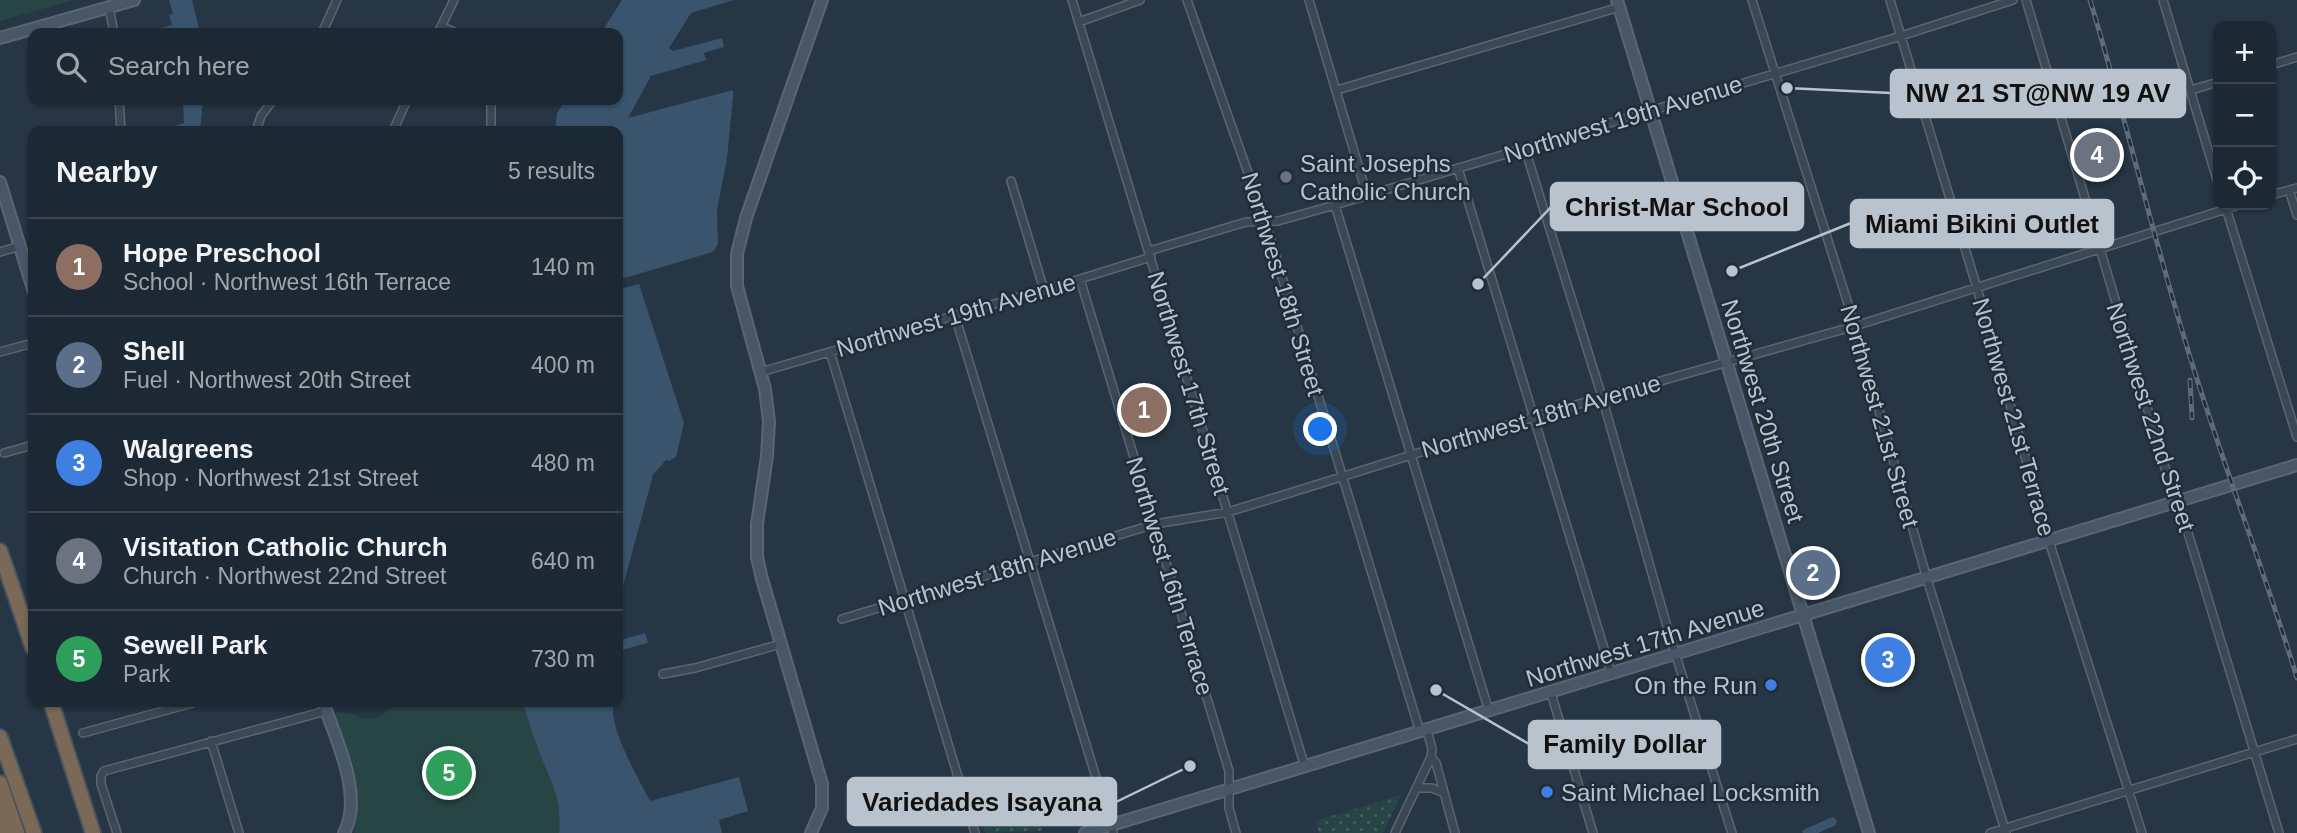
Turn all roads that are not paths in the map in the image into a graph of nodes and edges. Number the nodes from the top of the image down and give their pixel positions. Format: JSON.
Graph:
{"nodes":[{"id":1,"x":134,"y":0,"type":"edge"},
{"id":2,"x":337,"y":0,"type":"edge"},
{"id":3,"x":454,"y":0,"type":"edge"},
{"id":4,"x":822,"y":0,"type":"edge"},
{"id":5,"x":1072,"y":0,"type":"edge"},
{"id":6,"x":1140,"y":0,"type":"edge"},
{"id":7,"x":1187,"y":0,"type":"edge"},
{"id":8,"x":1310,"y":0,"type":"edge"},
{"id":9,"x":1752,"y":0,"type":"edge"},
{"id":10,"x":1890,"y":0,"type":"edge"},
{"id":11,"x":2013,"y":0,"type":"edge"},
{"id":12,"x":2026,"y":0,"type":"edge"},
{"id":13,"x":2163,"y":0,"type":"edge"},
{"id":14,"x":1619,"y":4,"type":"edge"},
{"id":15,"x":109,"y":7,"type":"junction"},
{"id":16,"x":1079,"y":22,"type":"junction"},
{"id":17,"x":35,"y":28,"type":"edge"},
{"id":18,"x":113,"y":28,"type":"edge"},
{"id":19,"x":323,"y":28,"type":"edge"},
{"id":20,"x":441,"y":28,"type":"edge"},
{"id":21,"x":28,"y":30,"type":"edge"},
{"id":22,"x":1901,"y":37,"type":"junction"},
{"id":23,"x":0,"y":38,"type":"edge"},
{"id":24,"x":2297,"y":57,"type":"edge"},
{"id":25,"x":2276,"y":63,"type":"edge"},
{"id":26,"x":1774,"y":74,"type":"junction"},
{"id":27,"x":2213,"y":83,"type":"edge"},
{"id":28,"x":1337,"y":90,"type":"junction"},
{"id":29,"x":2191,"y":90,"type":"junction"},
{"id":30,"x":119,"y":105,"type":"edge"},
{"id":31,"x":270,"y":105,"type":"edge"},
{"id":32,"x":405,"y":105,"type":"edge"},
{"id":33,"x":491,"y":105,"type":"edge"},
{"id":34,"x":1651,"y":111,"type":"junction"},
{"id":35,"x":121,"y":126,"type":"edge"},
{"id":36,"x":258,"y":126,"type":"edge"},
{"id":37,"x":395,"y":126,"type":"edge"},
{"id":38,"x":491,"y":126,"type":"edge"},
{"id":39,"x":1525,"y":149,"type":"junction"},
{"id":40,"x":2213,"y":166,"type":"edge"},
{"id":41,"x":1458,"y":168,"type":"junction"},
{"id":42,"x":0,"y":181,"type":"edge"},
{"id":43,"x":1011,"y":181,"type":"dead end"},
{"id":44,"x":2293,"y":189,"type":"edge"},
{"id":45,"x":2276,"y":194,"type":"edge"},
{"id":46,"x":1367,"y":195,"type":"junction"},
{"id":47,"x":1335,"y":205,"type":"junction"},
{"id":48,"x":2216,"y":210,"type":"edge"},
{"id":49,"x":2226,"y":210,"type":"edge"},
{"id":50,"x":2297,"y":215,"type":"edge"},
{"id":51,"x":1265,"y":220,"type":"junction"},
{"id":52,"x":20,"y":246,"type":"junction"},
{"id":53,"x":2099,"y":250,"type":"junction"},
{"id":54,"x":0,"y":251,"type":"edge"},
{"id":55,"x":1150,"y":254,"type":"junction"},
{"id":56,"x":28,"y":272,"type":"edge"},
{"id":57,"x":1080,"y":279,"type":"junction"},
{"id":58,"x":1977,"y":288,"type":"junction"},
{"id":59,"x":1044,"y":290,"type":"junction"},
{"id":60,"x":955,"y":316,"type":"junction"},
{"id":61,"x":1855,"y":326,"type":"junction"},
{"id":62,"x":28,"y":344,"type":"edge"},
{"id":63,"x":0,"y":352,"type":"edge"},
{"id":64,"x":830,"y":352,"type":"junction"},
{"id":65,"x":1726,"y":362,"type":"junction"},
{"id":66,"x":761,"y":372,"type":"junction"},
{"id":67,"x":1602,"y":397,"type":"junction"},
{"id":68,"x":1533,"y":417,"type":"junction"},
{"id":69,"x":2297,"y":437,"type":"edge"},
{"id":70,"x":28,"y":446,"type":"edge"},
{"id":71,"x":4,"y":453,"type":"dead end"},
{"id":72,"x":1410,"y":455,"type":"junction"},
{"id":73,"x":2297,"y":466,"type":"edge"},
{"id":74,"x":1343,"y":476,"type":"junction"},
{"id":75,"x":2177,"y":502,"type":"junction"},
{"id":76,"x":1228,"y":512,"type":"junction"},
{"id":77,"x":1154,"y":524,"type":"junction"},
{"id":78,"x":2049,"y":541,"type":"junction"},
{"id":79,"x":0,"y":551,"type":"edge"},
{"id":80,"x":1030,"y":562,"type":"junction"},
{"id":81,"x":1927,"y":579,"type":"junction"},
{"id":82,"x":904,"y":600,"type":"junction"},
{"id":83,"x":1804,"y":617,"type":"junction"},
{"id":84,"x":842,"y":618,"type":"dead end"},
{"id":85,"x":28,"y":633,"type":"edge"},
{"id":86,"x":781,"y":644,"type":"junction"},
{"id":87,"x":1678,"y":655,"type":"junction"},
{"id":88,"x":663,"y":674,"type":"dead end"},
{"id":89,"x":1612,"y":675,"type":"junction"},
{"id":90,"x":1551,"y":693,"type":"junction"},
{"id":91,"x":53,"y":707,"type":"edge"},
{"id":92,"x":178,"y":707,"type":"edge"},
{"id":93,"x":321,"y":707,"type":"edge"},
{"id":94,"x":324,"y":707,"type":"edge"},
{"id":95,"x":1489,"y":712,"type":"junction"},
{"id":96,"x":1424,"y":731,"type":"junction"},
{"id":97,"x":83,"y":733,"type":"dead end"},
{"id":98,"x":0,"y":737,"type":"edge"},
{"id":99,"x":2297,"y":738,"type":"edge"},
{"id":100,"x":211,"y":741,"type":"junction"},
{"id":101,"x":2254,"y":752,"type":"junction"},
{"id":102,"x":1431,"y":757,"type":"junction"},
{"id":103,"x":1305,"y":767,"type":"junction"},
{"id":104,"x":0,"y":783,"type":"edge"},
{"id":105,"x":1417,"y":788,"type":"junction"},
{"id":106,"x":2129,"y":789,"type":"junction"},
{"id":107,"x":1229,"y":790,"type":"junction"},
{"id":108,"x":1444,"y":793,"type":"junction"},
{"id":109,"x":0,"y":813,"type":"edge"},
{"id":110,"x":1112,"y":829,"type":"edge"},
{"id":111,"x":2006,"y":831,"type":"edge"},
{"id":112,"x":6,"y":833,"type":"edge"},
{"id":113,"x":17,"y":833,"type":"edge"},
{"id":114,"x":34,"y":833,"type":"edge"},
{"id":115,"x":95,"y":833,"type":"edge"},
{"id":116,"x":117,"y":833,"type":"edge"},
{"id":117,"x":239,"y":833,"type":"edge"},
{"id":118,"x":344,"y":833,"type":"edge"},
{"id":119,"x":811,"y":833,"type":"edge"},
{"id":120,"x":975,"y":833,"type":"edge"},
{"id":121,"x":1085,"y":833,"type":"edge"},
{"id":122,"x":1236,"y":833,"type":"edge"},
{"id":123,"x":1395,"y":833,"type":"edge"},
{"id":124,"x":1455,"y":833,"type":"edge"},
{"id":125,"x":1592,"y":833,"type":"edge"},
{"id":126,"x":1732,"y":833,"type":"edge"},
{"id":127,"x":1869,"y":833,"type":"edge"},
{"id":128,"x":1990,"y":833,"type":"edge"},
{"id":129,"x":2142,"y":833,"type":"edge"},
{"id":130,"x":2279,"y":833,"type":"edge"}],
"edges":[{"from":1,"to":15,"type":"main road"},
{"from":2,"to":19,"type":"street"},
{"from":3,"to":20,"type":"street"},
{"from":4,"to":66,"type":"main road"},
{"from":5,"to":16,"type":"street","name":"Northwest 17th Street"},
{"from":6,"to":16,"type":"street"},
{"from":7,"to":51,"type":"street","name":"Northwest 18th Street"},
{"from":8,"to":28,"type":"street"},
{"from":9,"to":26,"type":"street","name":"Northwest 21st Street"},
{"from":10,"to":22,"type":"street","name":"Northwest 21st Terrace"},
{"from":11,"to":22,"type":"street","name":"Northwest 19th Avenue"},
{"from":12,"to":53,"type":"street","name":"Northwest 22nd Street"},
{"from":13,"to":29,"type":"street"},
{"from":14,"to":28,"type":"street"},
{"from":14,"to":34,"type":"main road","name":"Northwest 20th Street"},
{"from":15,"to":17,"type":"main road"},
{"from":15,"to":18,"type":"street"},
{"from":16,"to":55,"type":"street","name":"Northwest 17th Street"},
{"from":21,"to":23,"type":"main road"},
{"from":22,"to":26,"type":"street","name":"Northwest 19th Avenue"},
{"from":22,"to":58,"type":"street","name":"Northwest 21st Terrace"},
{"from":24,"to":25,"type":"street"},
{"from":26,"to":34,"type":"street","name":"Northwest 19th Avenue"},
{"from":26,"to":61,"type":"street","name":"Northwest 21st Street"},
{"from":27,"to":29,"type":"street"},
{"from":28,"to":46,"type":"street"},
{"from":29,"to":40,"type":"street"},
{"from":30,"to":35,"type":"street"},
{"from":31,"to":36,"type":"street"},
{"from":32,"to":37,"type":"street"},
{"from":33,"to":38,"type":"street"},
{"from":34,"to":39,"type":"street","name":"Northwest 19th Avenue"},
{"from":34,"to":65,"type":"main road","name":"Northwest 20th Street"},
{"from":39,"to":41,"type":"street","name":"Northwest 19th Avenue"},
{"from":39,"to":67,"type":"street"},
{"from":41,"to":46,"type":"street","name":"Northwest 19th Avenue"},
{"from":41,"to":68,"type":"street"},
{"from":42,"to":52,"type":"main road"},
{"from":43,"to":59,"type":"street"},
{"from":44,"to":45,"type":"street"},
{"from":44,"to":50,"type":"street"},
{"from":46,"to":47,"type":"street","name":"Northwest 19th Avenue"},
{"from":47,"to":51,"type":"street","name":"Northwest 19th Avenue"},
{"from":47,"to":72,"type":"street"},
{"from":48,"to":53,"type":"street","name":"Northwest 18th Avenue"},
{"from":49,"to":69,"type":"street"},
{"from":51,"to":55,"type":"street","name":"Northwest 19th Avenue"},
{"from":51,"to":74,"type":"street","name":"Northwest 18th Street"},
{"from":52,"to":54,"type":"street"},
{"from":52,"to":56,"type":"main road"},
{"from":53,"to":58,"type":"street","name":"Northwest 18th Avenue"},
{"from":53,"to":75,"type":"street","name":"Northwest 22nd Street"},
{"from":55,"to":57,"type":"street","name":"Northwest 19th Avenue"},
{"from":55,"to":76,"type":"street","name":"Northwest 17th Street"},
{"from":57,"to":59,"type":"street","name":"Northwest 19th Avenue"},
{"from":57,"to":77,"type":"street","name":"Northwest 16th Terrace"},
{"from":58,"to":61,"type":"street","name":"Northwest 18th Avenue"},
{"from":58,"to":78,"type":"street","name":"Northwest 21st Terrace"},
{"from":59,"to":60,"type":"street","name":"Northwest 19th Avenue"},
{"from":60,"to":64,"type":"street","name":"Northwest 19th Avenue"},
{"from":60,"to":80,"type":"street"},
{"from":61,"to":65,"type":"street","name":"Northwest 18th Avenue"},
{"from":61,"to":81,"type":"street","name":"Northwest 21st Street"},
{"from":62,"to":63,"type":"street"},
{"from":64,"to":66,"type":"street","name":"Northwest 19th Avenue"},
{"from":64,"to":82,"type":"street"},
{"from":65,"to":67,"type":"street","name":"Northwest 18th Avenue"},
{"from":65,"to":83,"type":"main road","name":"Northwest 20th Street"},
{"from":66,"to":86,"type":"main road"},
{"from":67,"to":68,"type":"street","name":"Northwest 18th Avenue"},
{"from":67,"to":87,"type":"street"},
{"from":68,"to":72,"type":"street","name":"Northwest 18th Avenue"},
{"from":68,"to":89,"type":"street"},
{"from":70,"to":71,"type":"street"},
{"from":72,"to":74,"type":"street","name":"Northwest 18th Avenue"},
{"from":72,"to":95,"type":"street"},
{"from":73,"to":75,"type":"main road","name":"Northwest 17th Avenue"},
{"from":74,"to":76,"type":"street","name":"Northwest 18th Avenue"},
{"from":74,"to":96,"type":"street","name":"Northwest 18th Street"},
{"from":75,"to":78,"type":"main road","name":"Northwest 17th Avenue"},
{"from":75,"to":101,"type":"street","name":"Northwest 22nd Street"},
{"from":76,"to":77,"type":"street","name":"Northwest 18th Avenue"},
{"from":76,"to":103,"type":"street","name":"Northwest 17th Street"},
{"from":77,"to":80,"type":"street","name":"Northwest 18th Avenue"},
{"from":77,"to":107,"type":"street","name":"Northwest 16th Terrace"},
{"from":78,"to":81,"type":"main road","name":"Northwest 17th Avenue"},
{"from":78,"to":106,"type":"street","name":"Northwest 21st Terrace"},
{"from":79,"to":85,"type":"highway"},
{"from":80,"to":82,"type":"street","name":"Northwest 18th Avenue"},
{"from":80,"to":110,"type":"street"},
{"from":81,"to":83,"type":"main road","name":"Northwest 17th Avenue"},
{"from":81,"to":111,"type":"street","name":"Northwest 21st Street"},
{"from":82,"to":84,"type":"street","name":"Northwest 18th Avenue"},
{"from":82,"to":120,"type":"street"},
{"from":83,"to":87,"type":"main road","name":"Northwest 17th Avenue"},
{"from":83,"to":127,"type":"main road","name":"Northwest 20th Street"},
{"from":86,"to":88,"type":"street"},
{"from":86,"to":119,"type":"main road"},
{"from":87,"to":89,"type":"main road","name":"Northwest 17th Avenue"},
{"from":87,"to":126,"type":"street"},
{"from":89,"to":90,"type":"main road","name":"Northwest 17th Avenue"},
{"from":90,"to":95,"type":"main road","name":"Northwest 17th Avenue"},
{"from":90,"to":125,"type":"street"},
{"from":91,"to":115,"type":"highway"},
{"from":92,"to":97,"type":"street"},
{"from":93,"to":100,"type":"street"},
{"from":94,"to":118,"type":"main road"},
{"from":95,"to":96,"type":"main road","name":"Northwest 17th Avenue"},
{"from":96,"to":102,"type":"street","name":"Northwest 18th Street"},
{"from":96,"to":103,"type":"main road","name":"Northwest 17th Avenue"},
{"from":98,"to":114,"type":"highway"},
{"from":99,"to":101,"type":"street"},
{"from":100,"to":116,"type":"street"},
{"from":100,"to":117,"type":"street"},
{"from":101,"to":106,"type":"street"},
{"from":101,"to":130,"type":"street","name":"Northwest 22nd Street"},
{"from":102,"to":105,"type":"street"},
{"from":102,"to":108,"type":"street"},
{"from":103,"to":107,"type":"main road","name":"Northwest 17th Avenue"},
{"from":104,"to":113,"type":"highway"},
{"from":105,"to":108,"type":"street"},
{"from":105,"to":123,"type":"street"},
{"from":106,"to":111,"type":"street"},
{"from":106,"to":129,"type":"street","name":"Northwest 21st Terrace"},
{"from":107,"to":110,"type":"main road","name":"Northwest 17th Avenue"},
{"from":107,"to":122,"type":"street","name":"Northwest 16th Terrace"},
{"from":108,"to":124,"type":"street"},
{"from":109,"to":112,"type":"highway"},
{"from":110,"to":121,"type":"main road","name":"Northwest 17th Avenue"},
{"from":111,"to":128,"type":"street"}]}
